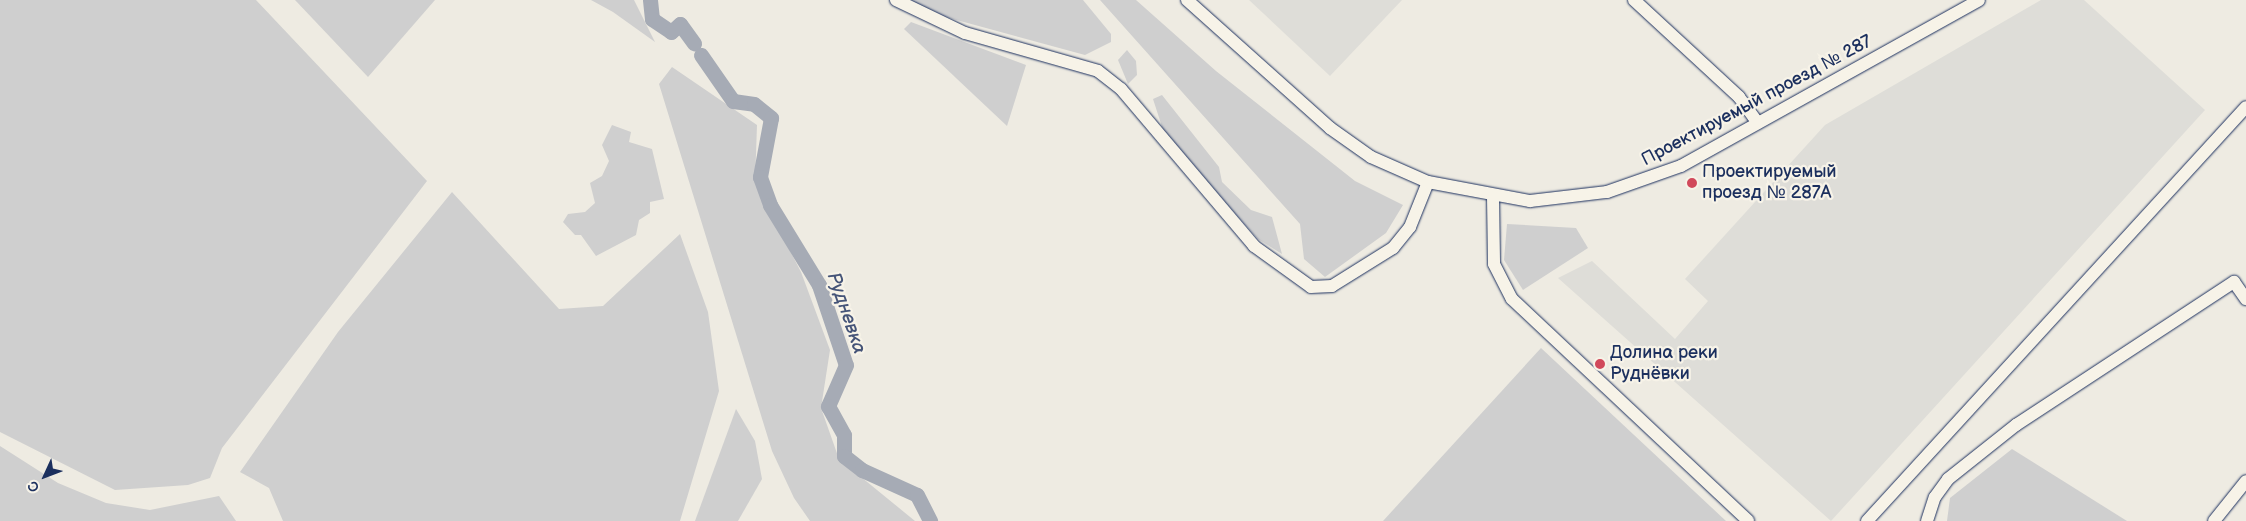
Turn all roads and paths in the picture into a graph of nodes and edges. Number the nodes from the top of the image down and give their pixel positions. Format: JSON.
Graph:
{"nodes":[{"id":1,"x":896,"y":0,"type":"edge"},
{"id":2,"x":1187,"y":0,"type":"edge"},
{"id":3,"x":1634,"y":0,"type":"edge"},
{"id":4,"x":1979,"y":0,"type":"edge"},
{"id":5,"x":2246,"y":107,"type":"edge"},
{"id":6,"x":1758,"y":123,"type":"junction"},
{"id":7,"x":1428,"y":182,"type":"junction"},
{"id":8,"x":1493,"y":198,"type":"junction"},
{"id":9,"x":2246,"y":299,"type":"edge"},
{"id":10,"x":2246,"y":481,"type":"edge"},
{"id":11,"x":1748,"y":521,"type":"edge"},
{"id":12,"x":1867,"y":521,"type":"edge"},
{"id":13,"x":1927,"y":521,"type":"edge"},
{"id":14,"x":2214,"y":521,"type":"edge"}],
"edges":[{"from":1,"to":7,"type":"street"},
{"from":2,"to":7,"type":"street","name":"Проектируемый проезд № 287"},
{"from":3,"to":6,"type":"street"},
{"from":4,"to":6,"type":"street","name":"Проектируемый проезд № 287"},
{"from":5,"to":12,"type":"street"},
{"from":6,"to":8,"type":"street","name":"Проектируемый проезд № 287"},
{"from":7,"to":8,"type":"street","name":"Проектируемый проезд № 287"},
{"from":8,"to":11,"type":"street"},
{"from":9,"to":13,"type":"street"},
{"from":10,"to":14,"type":"street"}]}
